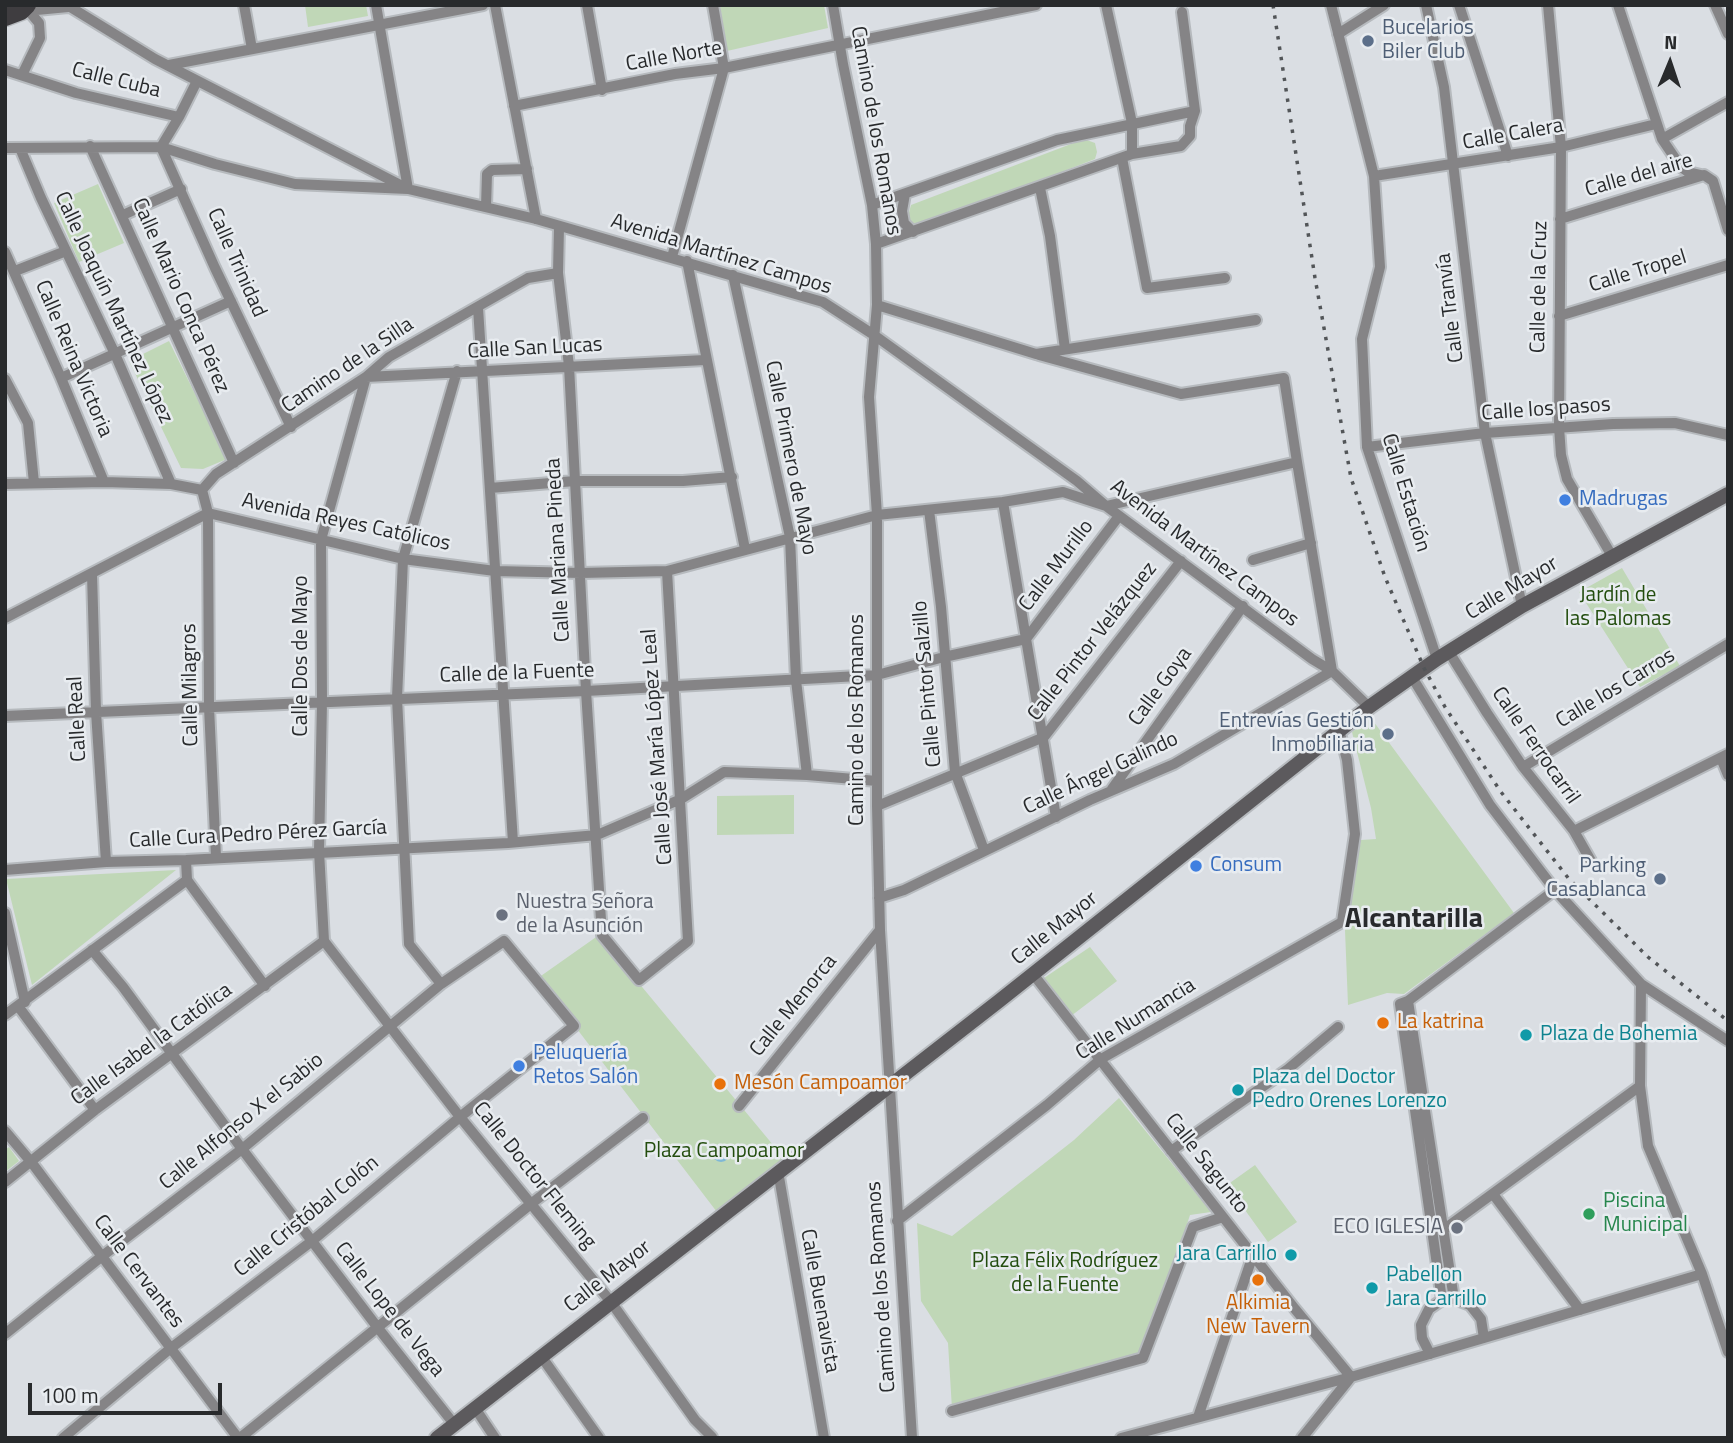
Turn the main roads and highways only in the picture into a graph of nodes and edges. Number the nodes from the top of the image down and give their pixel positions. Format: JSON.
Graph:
{"nodes":[{"id":1,"x":1728,"y":494,"type":"edge"},
{"id":2,"x":437,"y":1438,"type":"edge"}],
"edges":[{"from":1,"to":2,"type":"main road","name":"Calle Mayor"}]}
